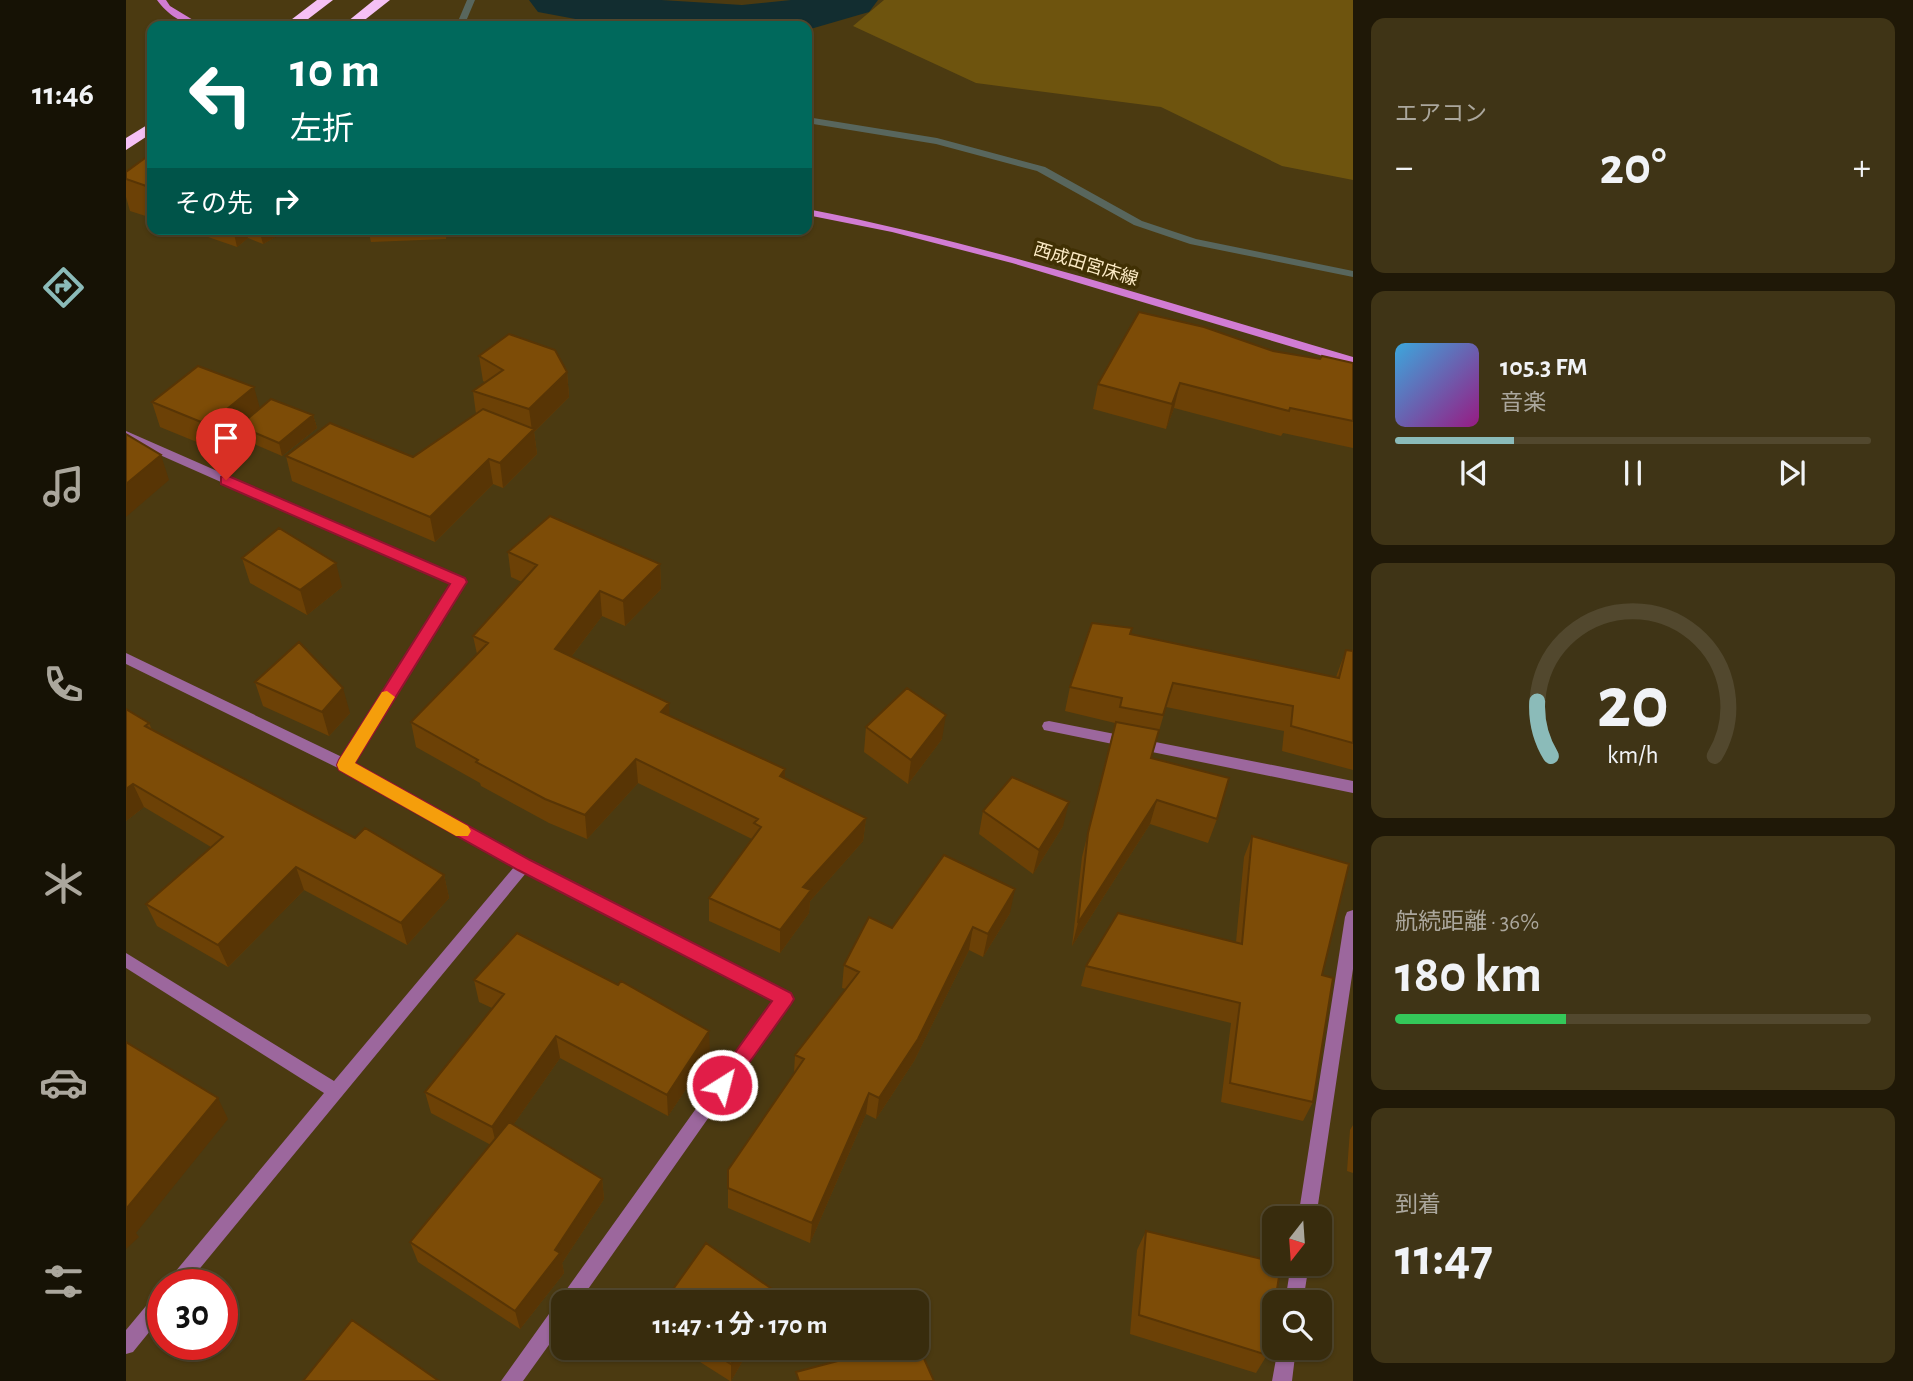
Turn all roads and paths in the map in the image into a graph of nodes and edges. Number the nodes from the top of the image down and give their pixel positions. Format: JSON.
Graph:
{"nodes":[{"id":1,"x":161,"y":0,"type":"edge"},
{"id":2,"x":326,"y":0,"type":"edge"},
{"id":3,"x":383,"y":1,"type":"edge"},
{"id":4,"x":189,"y":21,"type":"edge"},
{"id":5,"x":297,"y":21,"type":"edge"},
{"id":6,"x":356,"y":21,"type":"edge"},
{"id":7,"x":147,"y":130,"type":"edge"},
{"id":8,"x":126,"y":145,"type":"edge"},
{"id":9,"x":812,"y":213,"type":"edge"},
{"id":10,"x":1353,"y":361,"type":"edge"},
{"id":11,"x":126,"y":435,"type":"edge"},
{"id":12,"x":126,"y":658,"type":"edge"},
{"id":13,"x":1049,"y":726,"type":"dead end"},
{"id":14,"x":345,"y":765,"type":"junction"},
{"id":15,"x":1353,"y":787,"type":"edge"},
{"id":16,"x":524,"y":865,"type":"junction"},
{"id":17,"x":1353,"y":917,"type":"edge"},
{"id":18,"x":126,"y":960,"type":"edge"},
{"id":19,"x":1350,"y":960,"type":"edge"},
{"id":20,"x":336,"y":1092,"type":"junction"},
{"id":21,"x":1309,"y":1206,"type":"edge"},
{"id":22,"x":188,"y":1269,"type":"edge"},
{"id":23,"x":577,"y":1290,"type":"edge"},
{"id":24,"x":147,"y":1319,"type":"edge"},
{"id":25,"x":551,"y":1326,"type":"edge"},
{"id":26,"x":126,"y":1345,"type":"edge"},
{"id":27,"x":1285,"y":1360,"type":"edge"},
{"id":28,"x":511,"y":1381,"type":"edge"},
{"id":29,"x":1282,"y":1381,"type":"edge"}],
"edges":[{"from":1,"to":4,"type":"main road"},
{"from":2,"to":5,"type":"highway"},
{"from":3,"to":6,"type":"highway"},
{"from":7,"to":8,"type":"highway"},
{"from":9,"to":10,"type":"main road","name":"西成田宮床線"},
{"from":11,"to":14,"type":"street"},
{"from":12,"to":14,"type":"street"},
{"from":13,"to":15,"type":"street"},
{"from":14,"to":16,"type":"street"},
{"from":16,"to":20,"type":"street"},
{"from":16,"to":23,"type":"street"},
{"from":17,"to":19,"type":"street"},
{"from":18,"to":20,"type":"street"},
{"from":19,"to":21,"type":"street"},
{"from":20,"to":22,"type":"street"},
{"from":24,"to":26,"type":"street"},
{"from":25,"to":28,"type":"street"},
{"from":27,"to":29,"type":"street"}]}
